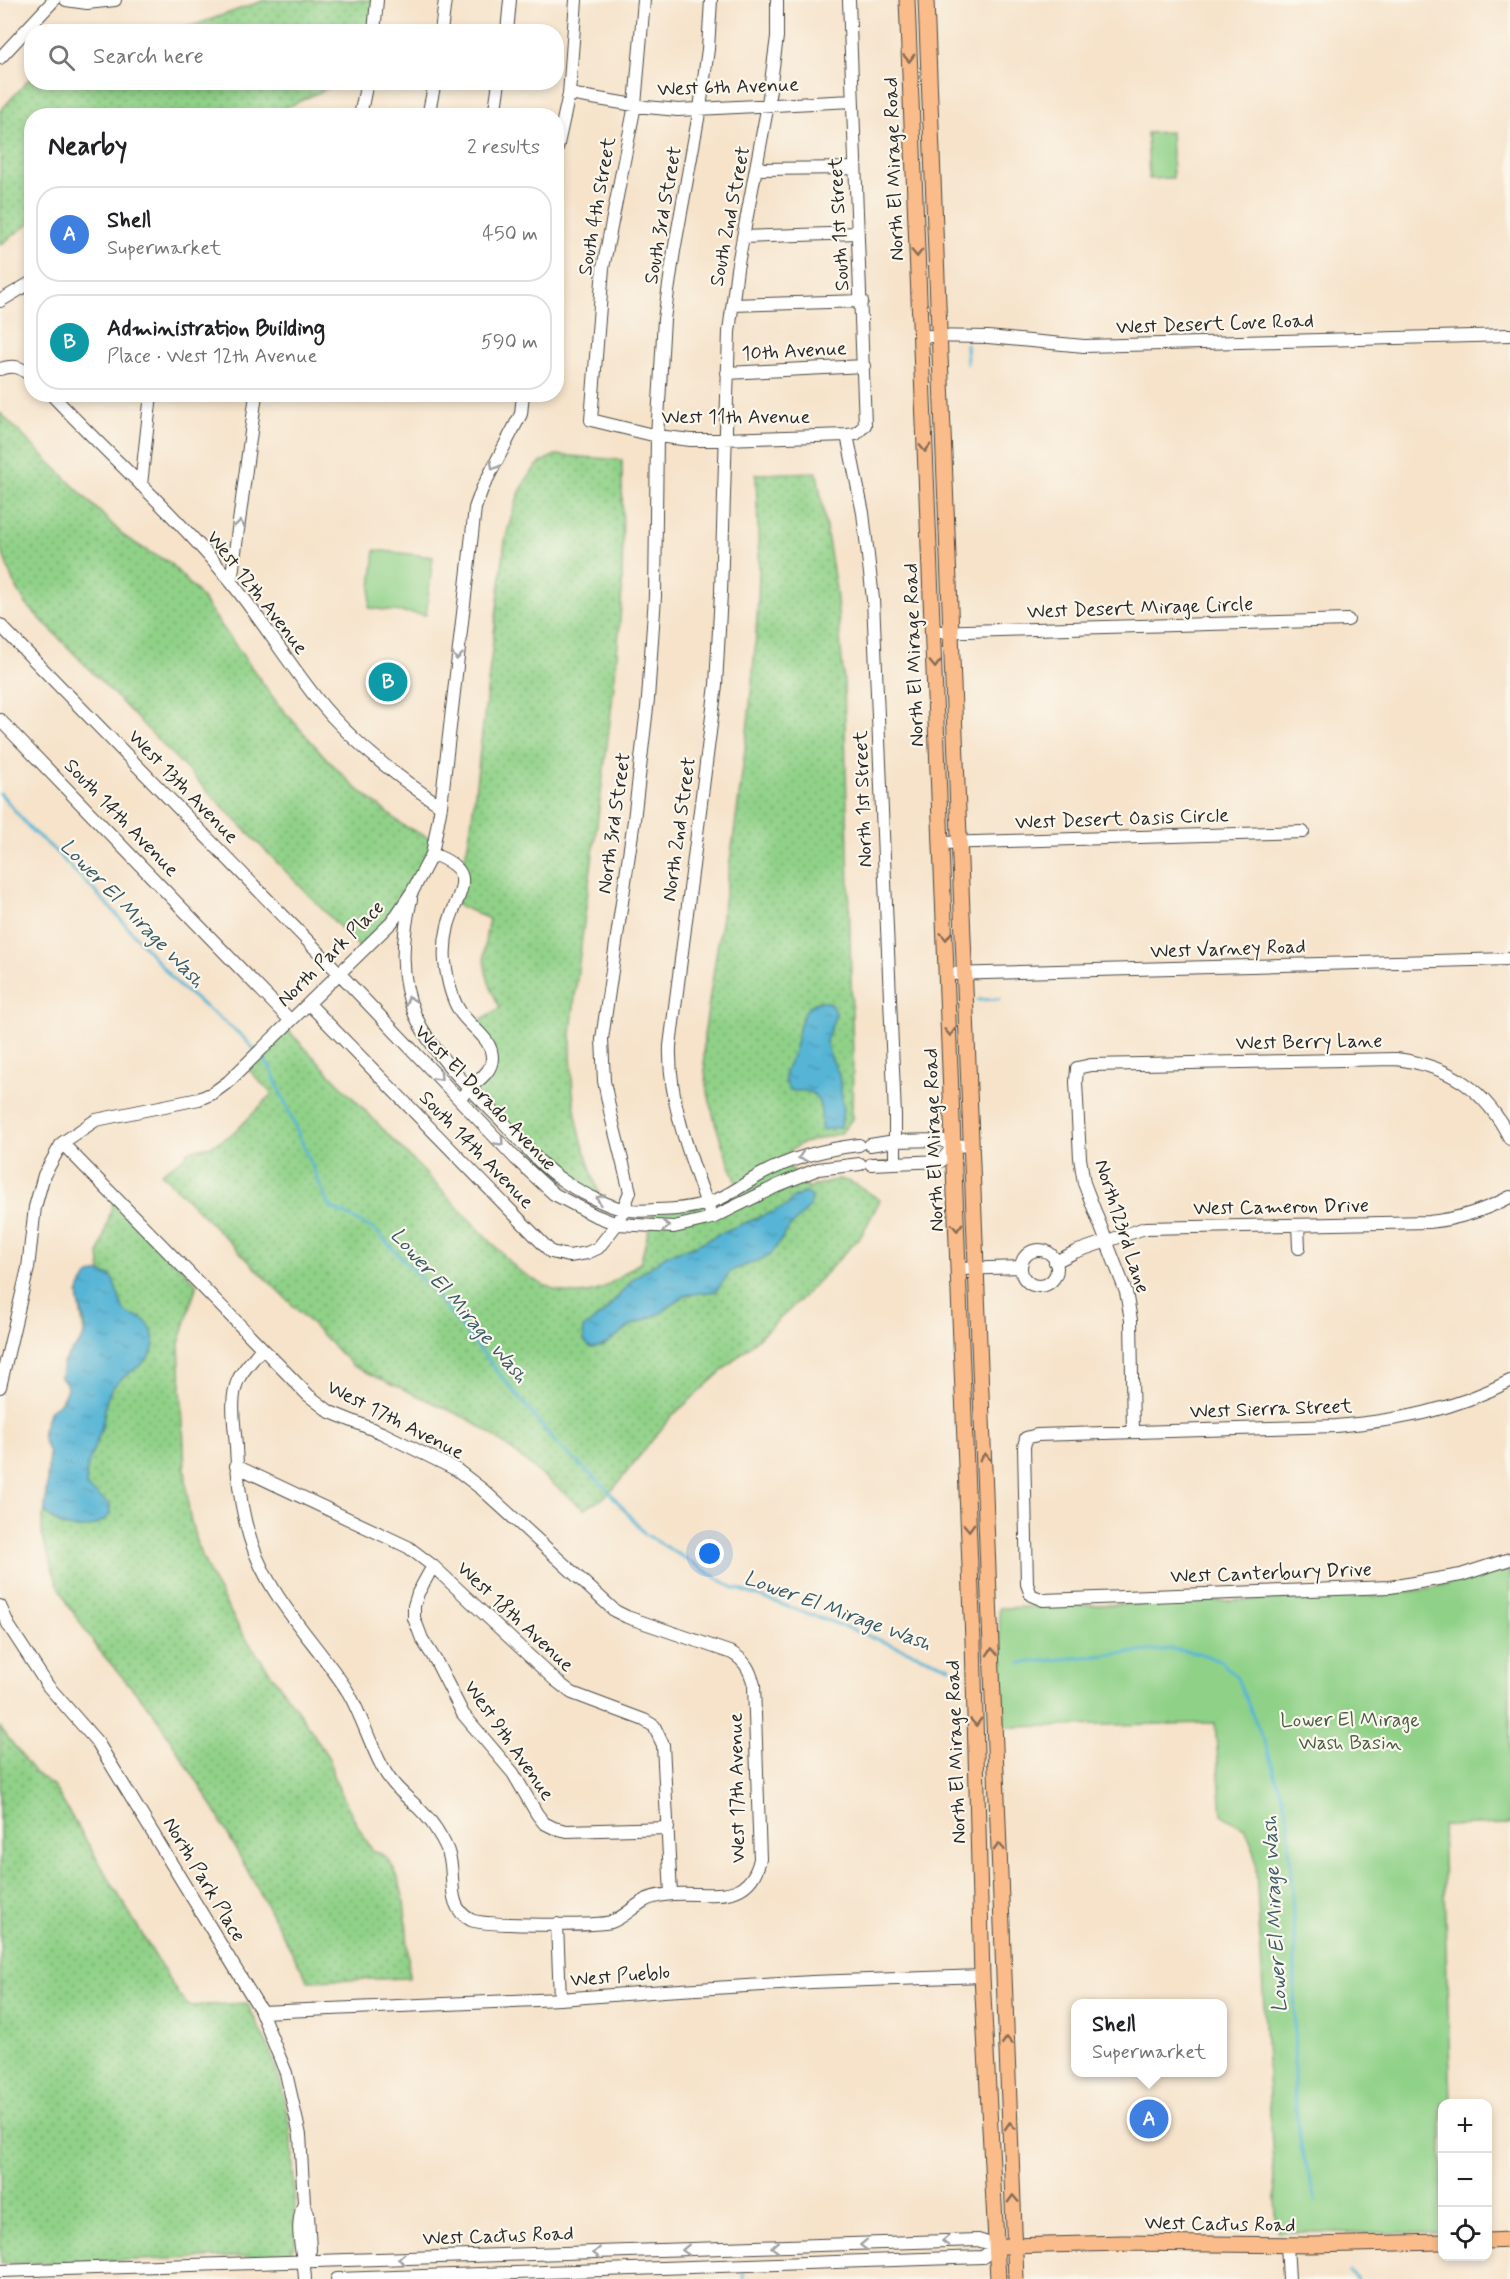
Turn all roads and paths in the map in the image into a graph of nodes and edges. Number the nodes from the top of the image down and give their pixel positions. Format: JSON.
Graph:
{"nodes":[{"id":1,"x":54,"y":0,"type":"edge"},
{"id":2,"x":66,"y":0,"type":"edge"},
{"id":3,"x":115,"y":0,"type":"edge"},
{"id":4,"x":377,"y":0,"type":"edge"},
{"id":5,"x":445,"y":0,"type":"edge"},
{"id":6,"x":510,"y":0,"type":"edge"},
{"id":7,"x":576,"y":0,"type":"edge"},
{"id":8,"x":644,"y":0,"type":"edge"},
{"id":9,"x":711,"y":0,"type":"edge"},
{"id":10,"x":777,"y":0,"type":"edge"},
{"id":11,"x":849,"y":0,"type":"edge"},
{"id":12,"x":907,"y":0,"type":"edge"},
{"id":13,"x":927,"y":0,"type":"edge"},
{"id":14,"x":32,"y":24,"type":"edge"},
{"id":15,"x":375,"y":24,"type":"edge"},
{"id":16,"x":442,"y":24,"type":"edge"},
{"id":17,"x":508,"y":24,"type":"edge"},
{"id":18,"x":24,"y":32,"type":"edge"},
{"id":19,"x":0,"y":58,"type":"edge"},
{"id":20,"x":365,"y":90,"type":"edge"},
{"id":21,"x":433,"y":90,"type":"edge"},
{"id":22,"x":498,"y":90,"type":"edge"},
{"id":23,"x":569,"y":94,"type":"junction"},
{"id":24,"x":852,"y":101,"type":"junction"},
{"id":25,"x":768,"y":104,"type":"junction"},
{"id":26,"x":635,"y":105,"type":"junction"},
{"id":27,"x":362,"y":108,"type":"edge"},
{"id":28,"x":430,"y":108,"type":"edge"},
{"id":29,"x":495,"y":108,"type":"edge"},
{"id":30,"x":700,"y":108,"type":"junction"},
{"id":31,"x":564,"y":117,"type":"edge"},
{"id":32,"x":855,"y":168,"type":"junction"},
{"id":33,"x":757,"y":169,"type":"junction"},
{"id":34,"x":858,"y":233,"type":"junction"},
{"id":35,"x":743,"y":237,"type":"junction"},
{"id":36,"x":24,"y":286,"type":"edge"},
{"id":37,"x":0,"y":300,"type":"edge"},
{"id":38,"x":862,"y":301,"type":"junction"},
{"id":39,"x":733,"y":305,"type":"junction"},
{"id":40,"x":1510,"y":335,"type":"edge"},
{"id":41,"x":921,"y":336,"type":"junction"},
{"id":42,"x":939,"y":336,"type":"junction"},
{"id":43,"x":864,"y":366,"type":"junction"},
{"id":44,"x":0,"y":369,"type":"edge"},
{"id":45,"x":24,"y":370,"type":"edge"},
{"id":46,"x":727,"y":373,"type":"junction"},
{"id":47,"x":59,"y":402,"type":"edge"},
{"id":48,"x":150,"y":402,"type":"edge"},
{"id":49,"x":255,"y":402,"type":"edge"},
{"id":50,"x":523,"y":402,"type":"edge"},
{"id":51,"x":591,"y":420,"type":"joint"},
{"id":52,"x":847,"y":435,"type":"junction"},
{"id":53,"x":657,"y":436,"type":"junction"},
{"id":54,"x":725,"y":439,"type":"junction"},
{"id":55,"x":141,"y":485,"type":"junction"},
{"id":56,"x":231,"y":582,"type":"junction"},
{"id":57,"x":1348,"y":620,"type":"dead end"},
{"id":58,"x":0,"y":625,"type":"edge"},
{"id":59,"x":933,"y":632,"type":"junction"},
{"id":60,"x":951,"y":632,"type":"junction"},
{"id":61,"x":0,"y":720,"type":"edge"},
{"id":62,"x":441,"y":806,"type":"junction"},
{"id":63,"x":1303,"y":832,"type":"dead end"},
{"id":64,"x":959,"y":842,"type":"junction"},
{"id":65,"x":942,"y":843,"type":"junction"},
{"id":66,"x":432,"y":854,"type":"junction"},
{"id":67,"x":412,"y":892,"type":"junction"},
{"id":68,"x":1510,"y":959,"type":"edge"},
{"id":69,"x":965,"y":973,"type":"junction"},
{"id":70,"x":340,"y":974,"type":"junction"},
{"id":71,"x":948,"y":974,"type":"junction"},
{"id":72,"x":309,"y":1004,"type":"junction"},
{"id":73,"x":290,"y":1020,"type":"junction"},
{"id":74,"x":1077,"y":1068,"type":"joint"},
{"id":75,"x":469,"y":1087,"type":"junction"},
{"id":76,"x":460,"y":1099,"type":"junction"},
{"id":77,"x":1510,"y":1139,"type":"edge"},
{"id":78,"x":895,"y":1141,"type":"junction"},
{"id":79,"x":62,"y":1143,"type":"junction"},
{"id":80,"x":972,"y":1145,"type":"junction"},
{"id":81,"x":954,"y":1146,"type":"junction"},
{"id":82,"x":895,"y":1163,"type":"junction"},
{"id":83,"x":1510,"y":1197,"type":"edge"},
{"id":84,"x":706,"y":1203,"type":"junction"},
{"id":85,"x":623,"y":1209,"type":"junction"},
{"id":86,"x":712,"y":1218,"type":"junction"},
{"id":87,"x":617,"y":1224,"type":"junction"},
{"id":88,"x":1298,"y":1225,"type":"junction"},
{"id":89,"x":1106,"y":1242,"type":"junction"},
{"id":90,"x":1299,"y":1248,"type":"dead end"},
{"id":91,"x":1055,"y":1262,"type":"junction"},
{"id":92,"x":1021,"y":1268,"type":"junction"},
{"id":93,"x":959,"y":1269,"type":"junction"},
{"id":94,"x":977,"y":1269,"type":"junction"},
{"id":95,"x":261,"y":1349,"type":"junction"},
{"id":96,"x":1510,"y":1381,"type":"edge"},
{"id":97,"x":0,"y":1387,"type":"edge"},
{"id":98,"x":1133,"y":1432,"type":"junction"},
{"id":99,"x":236,"y":1466,"type":"junction"},
{"id":100,"x":1510,"y":1559,"type":"edge"},
{"id":101,"x":433,"y":1566,"type":"junction"},
{"id":102,"x":1031,"y":1595,"type":"joint"},
{"id":103,"x":0,"y":1606,"type":"edge"},
{"id":104,"x":668,"y":1828,"type":"junction"},
{"id":105,"x":671,"y":1894,"type":"junction"},
{"id":106,"x":556,"y":1924,"type":"junction"},
{"id":107,"x":982,"y":1976,"type":"junction"},
{"id":108,"x":560,"y":1999,"type":"junction"},
{"id":109,"x":261,"y":2012,"type":"junction"},
{"id":110,"x":1510,"y":2240,"type":"edge"},
{"id":111,"x":1492,"y":2241,"type":"edge"},
{"id":112,"x":1438,"y":2242,"type":"edge"},
{"id":113,"x":1287,"y":2245,"type":"junction"},
{"id":114,"x":997,"y":2246,"type":"junction"},
{"id":115,"x":1015,"y":2246,"type":"junction"},
{"id":116,"x":656,"y":2251,"type":"junction"},
{"id":117,"x":304,"y":2262,"type":"junction"},
{"id":118,"x":0,"y":2271,"type":"edge"},
{"id":119,"x":141,"y":2273,"type":"edge"},
{"id":120,"x":656,"y":2274,"type":"edge"},
{"id":121,"x":305,"y":2279,"type":"edge"},
{"id":122,"x":337,"y":2279,"type":"edge"},
{"id":123,"x":998,"y":2279,"type":"edge"},
{"id":124,"x":1016,"y":2279,"type":"edge"},
{"id":125,"x":1289,"y":2279,"type":"edge"}],
"edges":[{"from":1,"to":14,"type":"street"},
{"from":2,"to":3,"type":"street"},
{"from":4,"to":15,"type":"street"},
{"from":5,"to":16,"type":"street"},
{"from":6,"to":17,"type":"street"},
{"from":7,"to":23,"type":"street"},
{"from":8,"to":26,"type":"street","name":"South 4th Street"},
{"from":9,"to":30,"type":"street","name":"South 3rd Street"},
{"from":10,"to":25,"type":"street","name":"South 2nd Street"},
{"from":11,"to":24,"type":"street","name":"South 1st Street"},
{"from":12,"to":41,"type":"main road","name":"North El Mirage Road","one_way":true},
{"from":13,"to":42,"type":"main road","name":"North El Mirage Road"},
{"from":18,"to":19,"type":"street"},
{"from":20,"to":27,"type":"street"},
{"from":21,"to":28,"type":"street"},
{"from":22,"to":29,"type":"street"},
{"from":23,"to":26,"type":"street","name":"West 6th Avenue"},
{"from":23,"to":31,"type":"street"},
{"from":24,"to":25,"type":"street","name":"West 6th Avenue"},
{"from":24,"to":32,"type":"street","name":"South 1st Street"},
{"from":25,"to":30,"type":"street","name":"West 6th Avenue"},
{"from":25,"to":33,"type":"street","name":"South 2nd Street"},
{"from":26,"to":30,"type":"street","name":"West 6th Avenue"},
{"from":26,"to":51,"type":"street","name":"South 4th Street"},
{"from":30,"to":53,"type":"street","name":"South 3rd Street"},
{"from":32,"to":33,"type":"street"},
{"from":32,"to":34,"type":"street","name":"South 1st Street"},
{"from":33,"to":35,"type":"street","name":"South 2nd Street"},
{"from":34,"to":35,"type":"street"},
{"from":34,"to":38,"type":"street","name":"South 1st Street"},
{"from":35,"to":39,"type":"street","name":"South 2nd Street"},
{"from":36,"to":37,"type":"street"},
{"from":38,"to":39,"type":"street"},
{"from":38,"to":43,"type":"street","name":"South 1st Street"},
{"from":39,"to":46,"type":"street","name":"South 2nd Street"},
{"from":40,"to":42,"type":"street","name":"West Desert Cove Road"},
{"from":41,"to":42,"type":"street","name":"West Desert Cove Road"},
{"from":41,"to":59,"type":"main road","name":"North El Mirage Road","one_way":true},
{"from":42,"to":60,"type":"main road","name":"North El Mirage Road"},
{"from":43,"to":46,"type":"street","name":"10th Avenue"},
{"from":43,"to":52,"type":"street","name":"South 1st Street"},
{"from":44,"to":45,"type":"street"},
{"from":46,"to":54,"type":"street","name":"South 2nd Street"},
{"from":47,"to":55,"type":"street","name":"West 12th Avenue"},
{"from":48,"to":55,"type":"street"},
{"from":56,"to":49,"type":"street","one_way":true},
{"from":50,"to":62,"type":"street","name":"North Park Place","one_way":true},
{"from":51,"to":53,"type":"street","name":"West 11th Avenue"},
{"from":52,"to":54,"type":"street","name":"West 11th Avenue"},
{"from":52,"to":78,"type":"street","name":"North 1st Street"},
{"from":53,"to":54,"type":"street","name":"West 11th Avenue"},
{"from":53,"to":85,"type":"street","name":"North 3rd Street"},
{"from":54,"to":84,"type":"street","name":"North 2nd Street"},
{"from":55,"to":56,"type":"street","name":"West 12th Avenue"},
{"from":56,"to":62,"type":"street","name":"West 12th Avenue"},
{"from":57,"to":60,"type":"street","name":"West Desert Mirage Circle"},
{"from":58,"to":70,"type":"street","name":"West 13th Avenue"},
{"from":59,"to":60,"type":"street","name":"West Desert Mirage Circle"},
{"from":59,"to":65,"type":"main road","name":"North El Mirage Road","one_way":true},
{"from":60,"to":64,"type":"main road","name":"North El Mirage Road"},
{"from":61,"to":73,"type":"street","name":"South 14th Avenue"},
{"from":62,"to":66,"type":"street","name":"North Park Place"},
{"from":63,"to":64,"type":"street","name":"West Desert Oasis Circle"},
{"from":64,"to":65,"type":"street","name":"West Desert Oasis Circle"},
{"from":64,"to":69,"type":"main road","name":"North El Mirage Road"},
{"from":65,"to":71,"type":"main road","name":"North El Mirage Road","one_way":true},
{"from":66,"to":67,"type":"street","name":"North Park Place"},
{"from":66,"to":75,"type":"street"},
{"from":67,"to":70,"type":"street","name":"North Park Place"},
{"from":75,"to":67,"type":"street","name":"West El Dorado Avenue","one_way":true},
{"from":68,"to":69,"type":"street","name":"West Varney Road"},
{"from":69,"to":71,"type":"street","name":"West Varney Road"},
{"from":69,"to":80,"type":"main road","name":"North El Mirage Road"},
{"from":70,"to":72,"type":"street","name":"North Park Place"},
{"from":70,"to":76,"type":"street","name":"West El Dorado Avenue","one_way":true},
{"from":71,"to":81,"type":"main road","name":"North El Mirage Road","one_way":true},
{"from":72,"to":73,"type":"street","name":"North Park Place"},
{"from":72,"to":87,"type":"street","name":"South 14th Avenue"},
{"from":73,"to":79,"type":"street","name":"North Park Place"},
{"from":74,"to":77,"type":"street","name":"West Berry Lane"},
{"from":74,"to":89,"type":"street","name":"North123rd Lane"},
{"from":75,"to":76,"type":"street"},
{"from":85,"to":75,"type":"street","name":"West El Dorado Avenue","one_way":true},
{"from":76,"to":87,"type":"street","name":"West El Dorado Avenue","one_way":true},
{"from":78,"to":81,"type":"street","name":"West El Dorado Avenue"},
{"from":78,"to":82,"type":"street","name":"North 1st Street"},
{"from":78,"to":84,"type":"street","name":"West El Dorado Avenue","one_way":true},
{"from":79,"to":95,"type":"street","name":"West 17th Avenue"},
{"from":79,"to":97,"type":"street","name":"North Park Place"},
{"from":80,"to":81,"type":"street","name":"West El Dorado Avenue"},
{"from":80,"to":94,"type":"main road","name":"North El Mirage Road"},
{"from":81,"to":82,"type":"street","name":"West El Dorado Avenue"},
{"from":81,"to":93,"type":"main road","name":"North El Mirage Road","one_way":true},
{"from":82,"to":86,"type":"street","name":"West El Dorado Avenue"},
{"from":83,"to":88,"type":"street","name":"West Cameron Drive"},
{"from":84,"to":85,"type":"street","name":"West El Dorado Avenue"},
{"from":84,"to":86,"type":"street","name":"North 2nd Street"},
{"from":85,"to":87,"type":"street","name":"South 14th Avenue"},
{"from":87,"to":86,"type":"street","name":"West El Dorado Avenue","one_way":true},
{"from":88,"to":89,"type":"street","name":"West Cameron Drive"},
{"from":88,"to":90,"type":"street"},
{"from":89,"to":91,"type":"street","name":"West Cameron Drive"},
{"from":89,"to":98,"type":"street","name":"North123rd Lane"},
{"from":91,"to":92,"type":"street"},
{"from":91,"to":92,"type":"street"},
{"from":92,"to":94,"type":"street"},
{"from":93,"to":94,"type":"street"},
{"from":93,"to":107,"type":"main road","name":"North El Mirage Road","one_way":true},
{"from":115,"to":94,"type":"main road","name":"North El Mirage Road","one_way":true},
{"from":95,"to":99,"type":"street","name":"West 17th Avenue"},
{"from":95,"to":105,"type":"street","name":"West 17th Avenue"},
{"from":96,"to":98,"type":"street","name":"West Sierra Street"},
{"from":98,"to":102,"type":"street","name":"West Sierra Street"},
{"from":99,"to":101,"type":"street","name":"West 18th Avenue"},
{"from":99,"to":106,"type":"street","name":"West 17th Avenue"},
{"from":100,"to":102,"type":"street","name":"West Canterbury Drive"},
{"from":101,"to":104,"type":"street","name":"West 18th Avenue"},
{"from":101,"to":104,"type":"street","name":"West 9th Avenue"},
{"from":103,"to":109,"type":"street","name":"North Park Place"},
{"from":104,"to":105,"type":"street","name":"West 18th Avenue"},
{"from":105,"to":106,"type":"street","name":"West 17th Avenue"},
{"from":106,"to":108,"type":"street"},
{"from":107,"to":108,"type":"street","name":"West Pueblo"},
{"from":107,"to":114,"type":"main road","name":"North El Mirage Road"},
{"from":108,"to":109,"type":"street","name":"West Pueblo"},
{"from":109,"to":117,"type":"street","name":"North Park Place"},
{"from":110,"to":111,"type":"main road"},
{"from":112,"to":113,"type":"main road","name":"West Cactus Road"},
{"from":113,"to":115,"type":"main road","name":"West Cactus Road"},
{"from":113,"to":125,"type":"street"},
{"from":114,"to":115,"type":"main road","name":"West Cactus Road"},
{"from":114,"to":116,"type":"street","name":"West Cactus Road","one_way":true},
{"from":114,"to":120,"type":"street","name":"West Cactus Road"},
{"from":114,"to":123,"type":"main road","name":"North El Mirage Road"},
{"from":115,"to":124,"type":"main road","name":"North El Mirage Road"},
{"from":116,"to":117,"type":"street","name":"West Cactus Road","one_way":true},
{"from":116,"to":120,"type":"street"},
{"from":117,"to":119,"type":"street","name":"West Cactus Road"},
{"from":117,"to":121,"type":"street","name":"North Park Place"},
{"from":118,"to":119,"type":"street","name":"West Cactus Road"},
{"from":120,"to":122,"type":"street","name":"West Cactus Road"}]}
